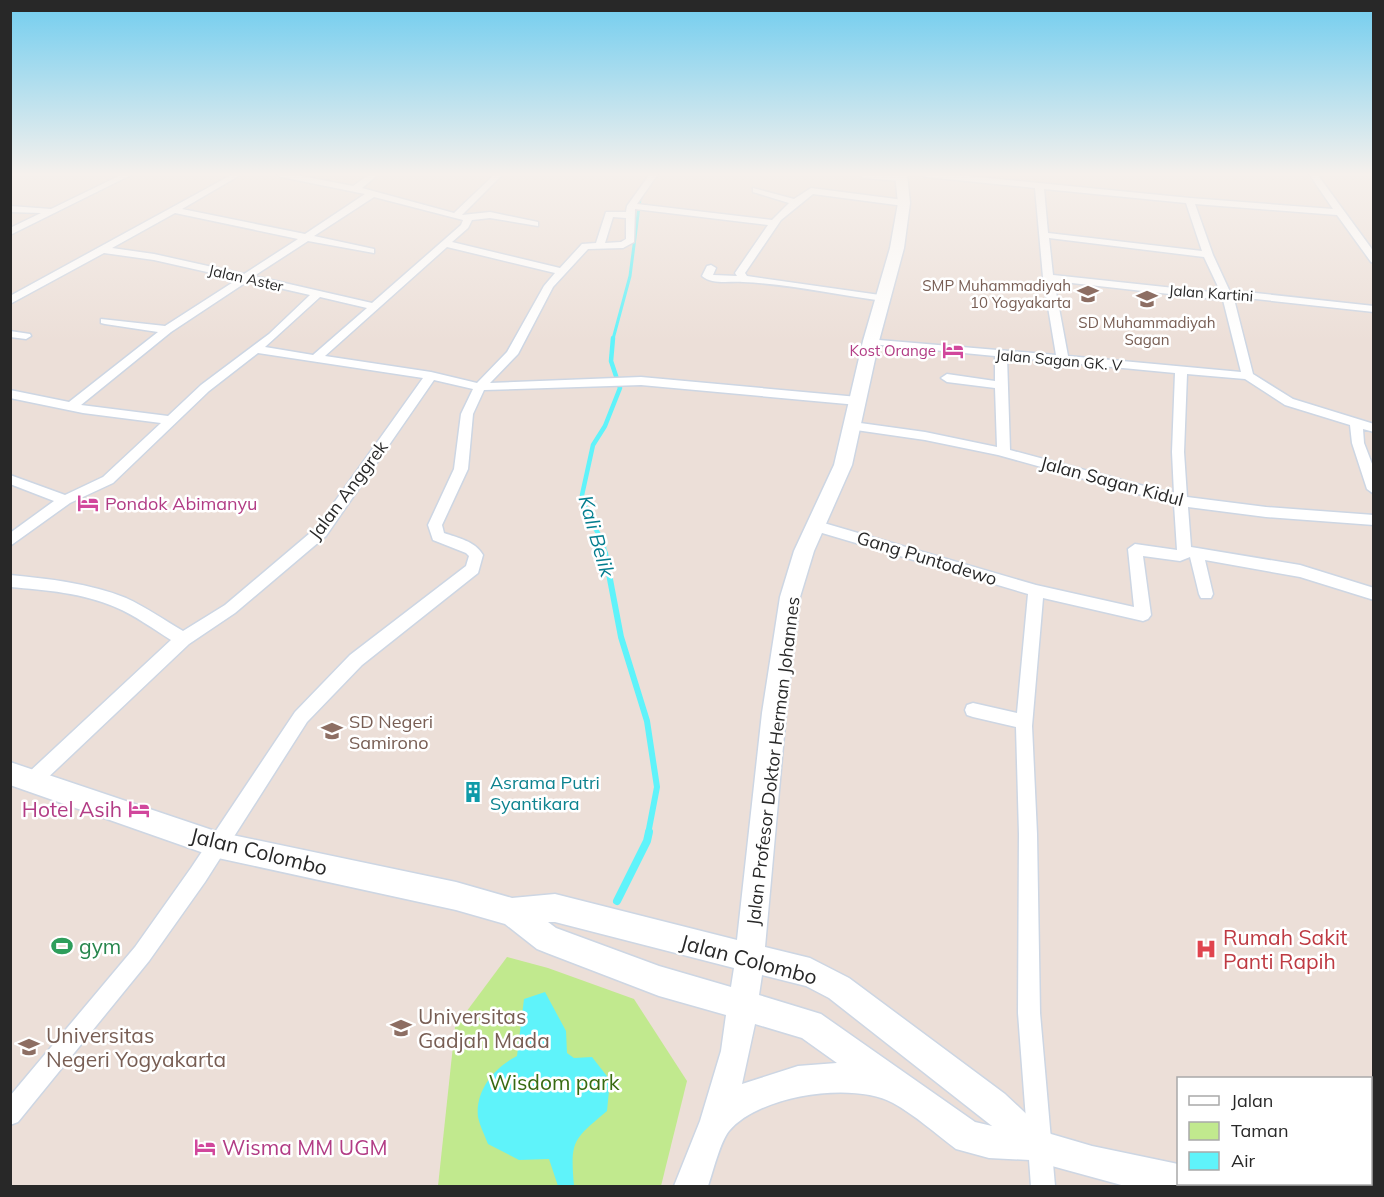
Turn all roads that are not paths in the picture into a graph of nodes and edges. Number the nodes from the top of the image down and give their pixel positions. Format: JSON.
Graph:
{"nodes":[{"id":1,"x":139,"y":230,"type":"edge"},
{"id":2,"x":270,"y":230,"type":"edge"},
{"id":3,"x":316,"y":230,"type":"edge"},
{"id":4,"x":460,"y":230,"type":"edge"},
{"id":5,"x":604,"y":230,"type":"edge"},
{"id":6,"x":632,"y":230,"type":"edge"},
{"id":7,"x":768,"y":230,"type":"edge"},
{"id":8,"x":900,"y":230,"type":"edge"},
{"id":9,"x":1043,"y":230,"type":"edge"},
{"id":10,"x":1200,"y":230,"type":"edge"},
{"id":11,"x":1351,"y":230,"type":"edge"},
{"id":12,"x":1044,"y":235,"type":"junction"},
{"id":13,"x":305,"y":237,"type":"junction"},
{"id":14,"x":444,"y":243,"type":"junction"},
{"id":15,"x":600,"y":244,"type":"junction"},
{"id":16,"x":104,"y":250,"type":"junction"},
{"id":17,"x":371,"y":251,"type":"dead end"},
{"id":18,"x":1208,"y":255,"type":"junction"},
{"id":19,"x":1374,"y":260,"type":"edge"},
{"id":20,"x":711,"y":268,"type":"dead end"},
{"id":21,"x":563,"y":272,"type":"junction"},
{"id":22,"x":1048,"y":277,"type":"junction"},
{"id":23,"x":245,"y":278,"type":"junction"},
{"id":24,"x":744,"y":279,"type":"junction"},
{"id":25,"x":316,"y":295,"type":"junction"},
{"id":26,"x":1228,"y":297,"type":"junction"},
{"id":27,"x":883,"y":298,"type":"junction"},
{"id":28,"x":10,"y":301,"type":"edge"},
{"id":29,"x":373,"y":306,"type":"junction"},
{"id":30,"x":1374,"y":309,"type":"edge"},
{"id":31,"x":105,"y":321,"type":"dead end"},
{"id":32,"x":167,"y":330,"type":"junction"},
{"id":33,"x":10,"y":334,"type":"edge"},
{"id":34,"x":26,"y":336,"type":"dead end"},
{"id":35,"x":871,"y":341,"type":"junction"},
{"id":36,"x":254,"y":349,"type":"junction"},
{"id":37,"x":1001,"y":354,"type":"junction"},
{"id":38,"x":316,"y":358,"type":"junction"},
{"id":39,"x":1063,"y":360,"type":"junction"},
{"id":40,"x":1181,"y":371,"type":"junction"},
{"id":41,"x":431,"y":376,"type":"junction"},
{"id":42,"x":1248,"y":376,"type":"junction"},
{"id":43,"x":947,"y":378,"type":"dead end"},
{"id":44,"x":1001,"y":385,"type":"junction"},
{"id":45,"x":480,"y":387,"type":"junction"},
{"id":46,"x":10,"y":394,"type":"edge"},
{"id":47,"x":858,"y":401,"type":"junction"},
{"id":48,"x":71,"y":407,"type":"junction"},
{"id":49,"x":170,"y":420,"type":"junction"},
{"id":50,"x":1356,"y":424,"type":"junction"},
{"id":51,"x":853,"y":426,"type":"junction"},
{"id":52,"x":1374,"y":428,"type":"edge"},
{"id":53,"x":1004,"y":453,"type":"junction"},
{"id":54,"x":10,"y":479,"type":"edge"},
{"id":55,"x":1374,"y":489,"type":"edge"},
{"id":56,"x":64,"y":500,"type":"junction"},
{"id":57,"x":1182,"y":501,"type":"junction"},
{"id":58,"x":1374,"y":520,"type":"edge"},
{"id":59,"x":817,"y":526,"type":"junction"},
{"id":60,"x":10,"y":541,"type":"edge"},
{"id":61,"x":1190,"y":552,"type":"junction"},
{"id":62,"x":10,"y":581,"type":"edge"},
{"id":63,"x":1036,"y":591,"type":"junction"},
{"id":64,"x":1206,"y":594,"type":"dead end"},
{"id":65,"x":1374,"y":594,"type":"edge"},
{"id":66,"x":183,"y":639,"type":"junction"},
{"id":67,"x":973,"y":710,"type":"dead end"},
{"id":68,"x":1024,"y":722,"type":"junction"},
{"id":69,"x":22,"y":776,"type":"edge"},
{"id":70,"x":218,"y":845,"type":"junction"},
{"id":71,"x":512,"y":912,"type":"junction"},
{"id":72,"x":750,"y":957,"type":"junction"},
{"id":73,"x":743,"y":1005,"type":"junction"},
{"id":74,"x":904,"y":1092,"type":"junction"},
{"id":75,"x":10,"y":1114,"type":"edge"},
{"id":76,"x":716,"y":1121,"type":"junction"},
{"id":77,"x":1040,"y":1146,"type":"junction"},
{"id":78,"x":1177,"y":1181,"type":"edge"},
{"id":79,"x":691,"y":1186,"type":"edge"},
{"id":80,"x":1043,"y":1186,"type":"edge"}],
"edges":[{"from":1,"to":16,"type":"street"},
{"from":2,"to":13,"type":"street"},
{"from":3,"to":13,"type":"street"},
{"from":4,"to":14,"type":"street"},
{"from":5,"to":15,"type":"street"},
{"from":6,"to":15,"type":"street"},
{"from":7,"to":24,"type":"street"},
{"from":8,"to":27,"type":"main road","name":"Jalan Profesor Doktor Herman Johannes"},
{"from":9,"to":12,"type":"street"},
{"from":10,"to":18,"type":"street"},
{"from":11,"to":19,"type":"street"},
{"from":12,"to":18,"type":"street"},
{"from":12,"to":22,"type":"street"},
{"from":13,"to":17,"type":"street"},
{"from":13,"to":23,"type":"street"},
{"from":14,"to":21,"type":"street"},
{"from":14,"to":29,"type":"street"},
{"from":15,"to":21,"type":"street"},
{"from":16,"to":23,"type":"street","name":"Jalan Aster"},
{"from":16,"to":28,"type":"street"},
{"from":18,"to":26,"type":"street"},
{"from":20,"to":24,"type":"street"},
{"from":21,"to":45,"type":"street"},
{"from":22,"to":26,"type":"street","name":"Jalan Kartini"},
{"from":22,"to":39,"type":"street"},
{"from":23,"to":25,"type":"street","name":"Jalan Aster"},
{"from":23,"to":32,"type":"street"},
{"from":24,"to":27,"type":"street"},
{"from":25,"to":29,"type":"street","name":"Jalan Aster"},
{"from":25,"to":36,"type":"street"},
{"from":26,"to":30,"type":"street","name":"Jalan Kartini"},
{"from":26,"to":42,"type":"street"},
{"from":27,"to":35,"type":"main road","name":"Jalan Profesor Doktor Herman Johannes"},
{"from":29,"to":38,"type":"street"},
{"from":31,"to":32,"type":"street"},
{"from":32,"to":48,"type":"street"},
{"from":33,"to":34,"type":"street"},
{"from":35,"to":37,"type":"street","name":"Jalan Sagan GK. V"},
{"from":35,"to":47,"type":"main road","name":"Jalan Profesor Doktor Herman Johannes"},
{"from":36,"to":38,"type":"street"},
{"from":36,"to":49,"type":"street"},
{"from":37,"to":39,"type":"street","name":"Jalan Sagan GK. V"},
{"from":37,"to":44,"type":"street"},
{"from":38,"to":41,"type":"street"},
{"from":39,"to":40,"type":"street","name":"Jalan Sagan GK. V"},
{"from":40,"to":42,"type":"street","name":"Jalan Sagan GK. V"},
{"from":40,"to":57,"type":"street"},
{"from":41,"to":45,"type":"street"},
{"from":41,"to":66,"type":"street","name":"Jalan Anggrek"},
{"from":42,"to":50,"type":"street"},
{"from":43,"to":44,"type":"street"},
{"from":44,"to":53,"type":"street"},
{"from":45,"to":47,"type":"street"},
{"from":45,"to":70,"type":"street"},
{"from":46,"to":48,"type":"street"},
{"from":47,"to":51,"type":"main road","name":"Jalan Profesor Doktor Herman Johannes"},
{"from":48,"to":49,"type":"street"},
{"from":49,"to":56,"type":"street"},
{"from":50,"to":52,"type":"street"},
{"from":50,"to":55,"type":"street"},
{"from":51,"to":53,"type":"street","name":"Jalan Sagan Kidul"},
{"from":51,"to":59,"type":"main road","name":"Jalan Profesor Doktor Herman Johannes"},
{"from":53,"to":57,"type":"street","name":"Jalan Sagan Kidul"},
{"from":54,"to":56,"type":"street"},
{"from":56,"to":60,"type":"street"},
{"from":57,"to":58,"type":"street","name":"Jalan Sagan Kidul"},
{"from":57,"to":61,"type":"street"},
{"from":59,"to":63,"type":"street","name":"Gang Puntodewo"},
{"from":59,"to":72,"type":"main road","name":"Jalan Profesor Doktor Herman Johannes"},
{"from":61,"to":63,"type":"street","name":"Gang Puntodewo"},
{"from":61,"to":64,"type":"street"},
{"from":61,"to":65,"type":"street"},
{"from":62,"to":66,"type":"street"},
{"from":63,"to":68,"type":"street"},
{"from":66,"to":69,"type":"street","name":"Jalan Anggrek"},
{"from":67,"to":68,"type":"street"},
{"from":68,"to":77,"type":"street"},
{"from":69,"to":70,"type":"main road","name":"Jalan Colombo"},
{"from":70,"to":71,"type":"main road","name":"Jalan Colombo"},
{"from":70,"to":75,"type":"street"},
{"from":71,"to":72,"type":"main road","name":"Jalan Colombo"},
{"from":71,"to":73,"type":"main road","name":"Jalan Colombo"},
{"from":72,"to":73,"type":"main road","name":"Jalan Profesor Doktor Herman Johannes"},
{"from":72,"to":77,"type":"main road","name":"Jalan Colombo"},
{"from":73,"to":74,"type":"main road","name":"Jalan Colombo"},
{"from":73,"to":76,"type":"main road","name":"Jalan Profesor Doktor Herman Johannes"},
{"from":74,"to":76,"type":"main road"},
{"from":74,"to":77,"type":"main road","name":"Jalan Colombo"},
{"from":76,"to":79,"type":"main road","name":"Jalan Profesor Doktor Herman Johannes"},
{"from":77,"to":78,"type":"main road","name":"Jalan Colombo"},
{"from":77,"to":80,"type":"street"}]}
